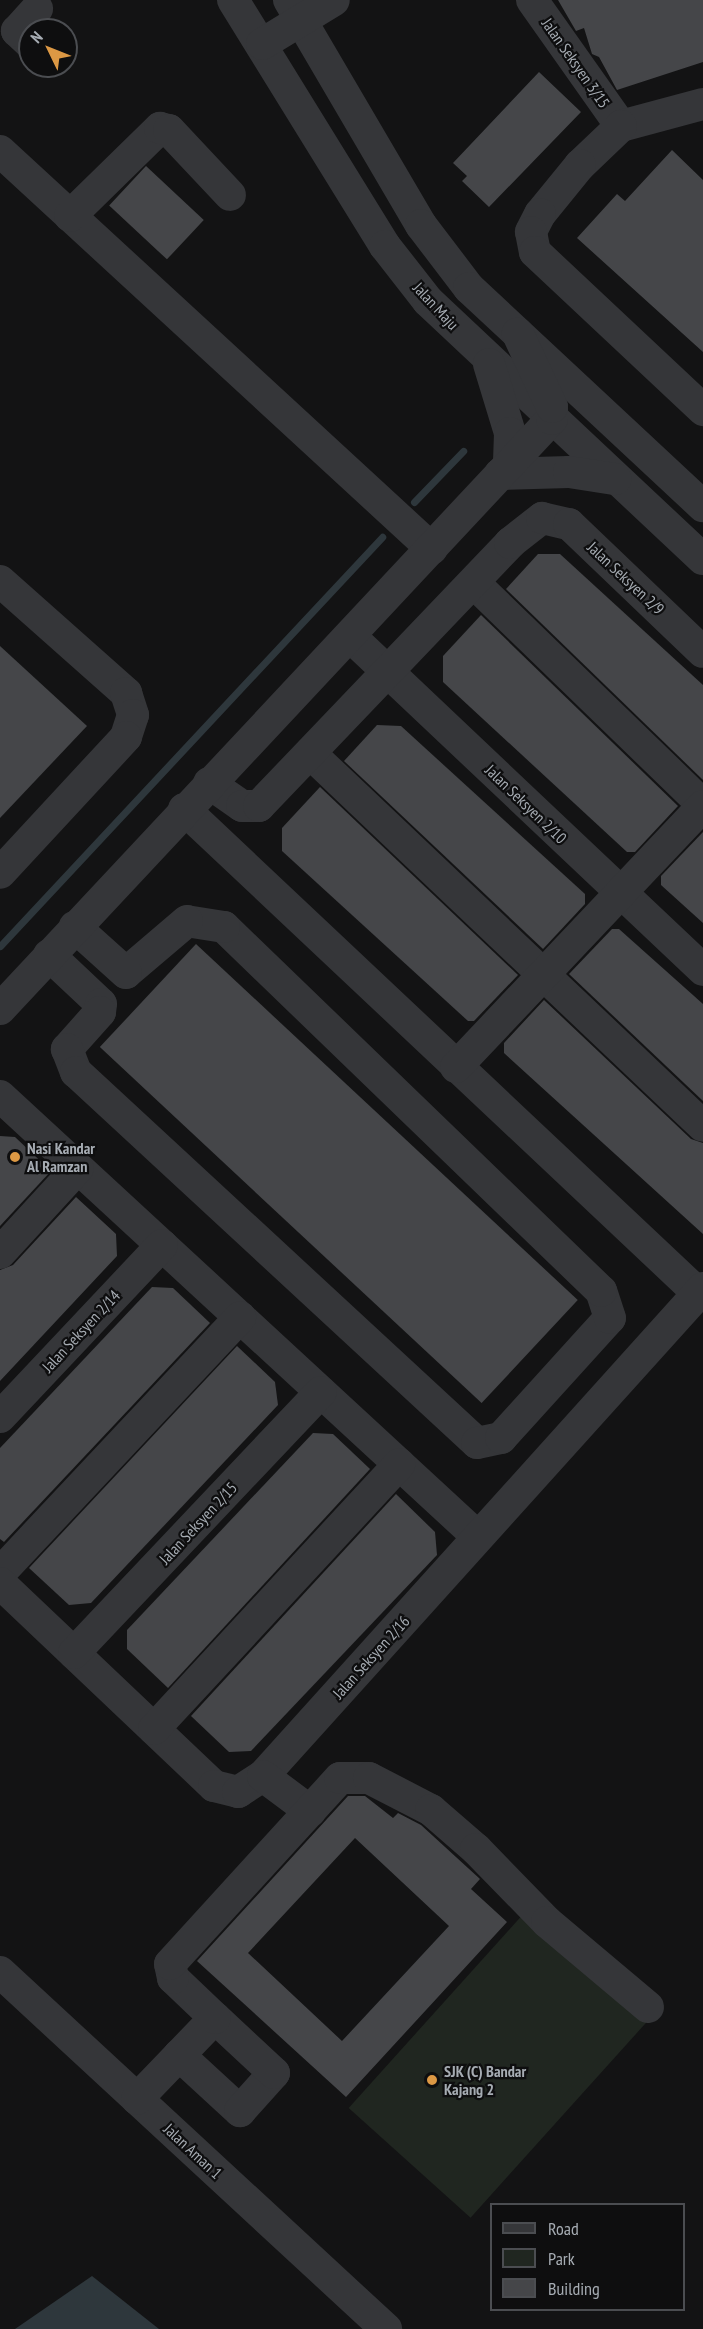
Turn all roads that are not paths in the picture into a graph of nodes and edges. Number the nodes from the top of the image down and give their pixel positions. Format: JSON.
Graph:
{"nodes":[{"id":1,"x":233,"y":0,"type":"edge"},
{"id":2,"x":334,"y":0,"type":"edge"},
{"id":3,"x":532,"y":0,"type":"edge"},
{"id":4,"x":295,"y":10,"type":"edge"},
{"id":5,"x":262,"y":44,"type":"junction"},
{"id":6,"x":317,"y":48,"type":"junction"},
{"id":7,"x":702,"y":110,"type":"edge"},
{"id":8,"x":621,"y":126,"type":"junction"},
{"id":9,"x":0,"y":151,"type":"edge"},
{"id":10,"x":230,"y":195,"type":"dead end"},
{"id":11,"x":70,"y":216,"type":"junction"},
{"id":12,"x":518,"y":334,"type":"junction"},
{"id":13,"x":486,"y":356,"type":"junction"},
{"id":14,"x":703,"y":410,"type":"edge"},
{"id":15,"x":552,"y":419,"type":"junction"},
{"id":16,"x":632,"y":441,"type":"junction"},
{"id":17,"x":504,"y":470,"type":"junction"},
{"id":18,"x":615,"y":479,"type":"junction"},
{"id":19,"x":703,"y":506,"type":"edge"},
{"id":20,"x":432,"y":549,"type":"junction"},
{"id":21,"x":703,"y":559,"type":"edge"},
{"id":22,"x":474,"y":583,"type":"junction"},
{"id":23,"x":2,"y":587,"type":"edge"},
{"id":24,"x":350,"y":636,"type":"junction"},
{"id":25,"x":703,"y":652,"type":"edge"},
{"id":26,"x":388,"y":672,"type":"junction"},
{"id":27,"x":311,"y":754,"type":"junction"},
{"id":28,"x":209,"y":783,"type":"junction"},
{"id":29,"x":703,"y":805,"type":"edge"},
{"id":30,"x":184,"y":809,"type":"junction"},
{"id":31,"x":0,"y":873,"type":"edge"},
{"id":32,"x":622,"y":895,"type":"junction"},
{"id":33,"x":75,"y":927,"type":"junction"},
{"id":34,"x":49,"y":956,"type":"junction"},
{"id":35,"x":703,"y":970,"type":"edge"},
{"id":36,"x":546,"y":976,"type":"junction"},
{"id":37,"x":0,"y":1009,"type":"edge"},
{"id":38,"x":456,"y":1067,"type":"junction"},
{"id":39,"x":0,"y":1097,"type":"edge"},
{"id":40,"x":703,"y":1126,"type":"edge"},
{"id":41,"x":78,"y":1168,"type":"junction"},
{"id":42,"x":162,"y":1245,"type":"junction"},
{"id":43,"x":0,"y":1253,"type":"edge"},
{"id":44,"x":701,"y":1291,"type":"edge"},
{"id":45,"x":240,"y":1317,"type":"junction"},
{"id":46,"x":321,"y":1392,"type":"junction"},
{"id":47,"x":0,"y":1417,"type":"edge"},
{"id":48,"x":399,"y":1464,"type":"junction"},
{"id":49,"x":478,"y":1537,"type":"junction"},
{"id":50,"x":0,"y":1573,"type":"edge"},
{"id":51,"x":0,"y":1583,"type":"edge"},
{"id":52,"x":74,"y":1653,"type":"junction"},
{"id":53,"x":154,"y":1729,"type":"junction"},
{"id":54,"x":263,"y":1776,"type":"junction"},
{"id":55,"x":310,"y":1811,"type":"junction"},
{"id":56,"x":0,"y":1972,"type":"edge"},
{"id":57,"x":648,"y":2007,"type":"dead end"},
{"id":58,"x":215,"y":2018,"type":"junction"},
{"id":59,"x":179,"y":2055,"type":"junction"},
{"id":60,"x":136,"y":2099,"type":"junction"},
{"id":61,"x":386,"y":2329,"type":"edge"}],
"edges":[{"from":1,"to":5,"type":"street","name":"Jalan Maju"},
{"from":2,"to":4,"type":"street"},
{"from":2,"to":6,"type":"street"},
{"from":3,"to":8,"type":"street","name":"Jalan Seksyen 3/15"},
{"from":4,"to":5,"type":"street"},
{"from":4,"to":6,"type":"street"},
{"from":5,"to":13,"type":"street","name":"Jalan Maju"},
{"from":6,"to":12,"type":"street"},
{"from":7,"to":8,"type":"street"},
{"from":8,"to":14,"type":"street"},
{"from":9,"to":11,"type":"street"},
{"from":10,"to":11,"type":"street"},
{"from":11,"to":20,"type":"street"},
{"from":12,"to":15,"type":"street"},
{"from":12,"to":16,"type":"street"},
{"from":13,"to":15,"type":"street","name":"Jalan Maju"},
{"from":13,"to":17,"type":"street"},
{"from":15,"to":16,"type":"street"},
{"from":15,"to":17,"type":"street"},
{"from":15,"to":18,"type":"street","name":"Jalan Maju"},
{"from":16,"to":19,"type":"street"},
{"from":17,"to":18,"type":"street"},
{"from":17,"to":20,"type":"street"},
{"from":18,"to":21,"type":"street","name":"Jalan Maju"},
{"from":20,"to":24,"type":"street"},
{"from":22,"to":25,"type":"street","name":"Jalan Seksyen 2/9"},
{"from":22,"to":26,"type":"street"},
{"from":22,"to":29,"type":"street"},
{"from":23,"to":31,"type":"street"},
{"from":24,"to":26,"type":"street","name":"Jalan Seksyen 2/10"},
{"from":24,"to":28,"type":"street"},
{"from":26,"to":27,"type":"street"},
{"from":26,"to":32,"type":"street","name":"Jalan Seksyen 2/10"},
{"from":27,"to":28,"type":"street"},
{"from":27,"to":36,"type":"street"},
{"from":28,"to":30,"type":"street"},
{"from":29,"to":32,"type":"street"},
{"from":30,"to":33,"type":"street"},
{"from":30,"to":38,"type":"street"},
{"from":32,"to":35,"type":"street","name":"Jalan Seksyen 2/10"},
{"from":32,"to":36,"type":"street"},
{"from":33,"to":34,"type":"street"},
{"from":33,"to":34,"type":"street"},
{"from":34,"to":37,"type":"street"},
{"from":36,"to":38,"type":"street"},
{"from":36,"to":40,"type":"street"},
{"from":38,"to":44,"type":"street"},
{"from":39,"to":41,"type":"street"},
{"from":41,"to":42,"type":"street"},
{"from":41,"to":43,"type":"street"},
{"from":42,"to":45,"type":"street"},
{"from":42,"to":47,"type":"street","name":"Jalan Seksyen 2/14"},
{"from":44,"to":49,"type":"street","name":"Jalan Seksyen 2/16"},
{"from":45,"to":46,"type":"street"},
{"from":45,"to":50,"type":"street"},
{"from":46,"to":48,"type":"street"},
{"from":46,"to":52,"type":"street","name":"Jalan Seksyen 2/15"},
{"from":48,"to":49,"type":"street"},
{"from":48,"to":53,"type":"street"},
{"from":49,"to":54,"type":"street","name":"Jalan Seksyen 2/16"},
{"from":51,"to":52,"type":"street","name":"Jalan Seksyen 2/16"},
{"from":52,"to":53,"type":"street","name":"Jalan Seksyen 2/16"},
{"from":53,"to":54,"type":"street","name":"Jalan Seksyen 2/16"},
{"from":54,"to":55,"type":"street"},
{"from":55,"to":57,"type":"street"},
{"from":55,"to":58,"type":"street"},
{"from":56,"to":60,"type":"street","name":"Jalan Aman 1"},
{"from":58,"to":59,"type":"street"},
{"from":58,"to":59,"type":"street"},
{"from":59,"to":60,"type":"street"},
{"from":60,"to":61,"type":"street","name":"Jalan Aman 1"}]}
